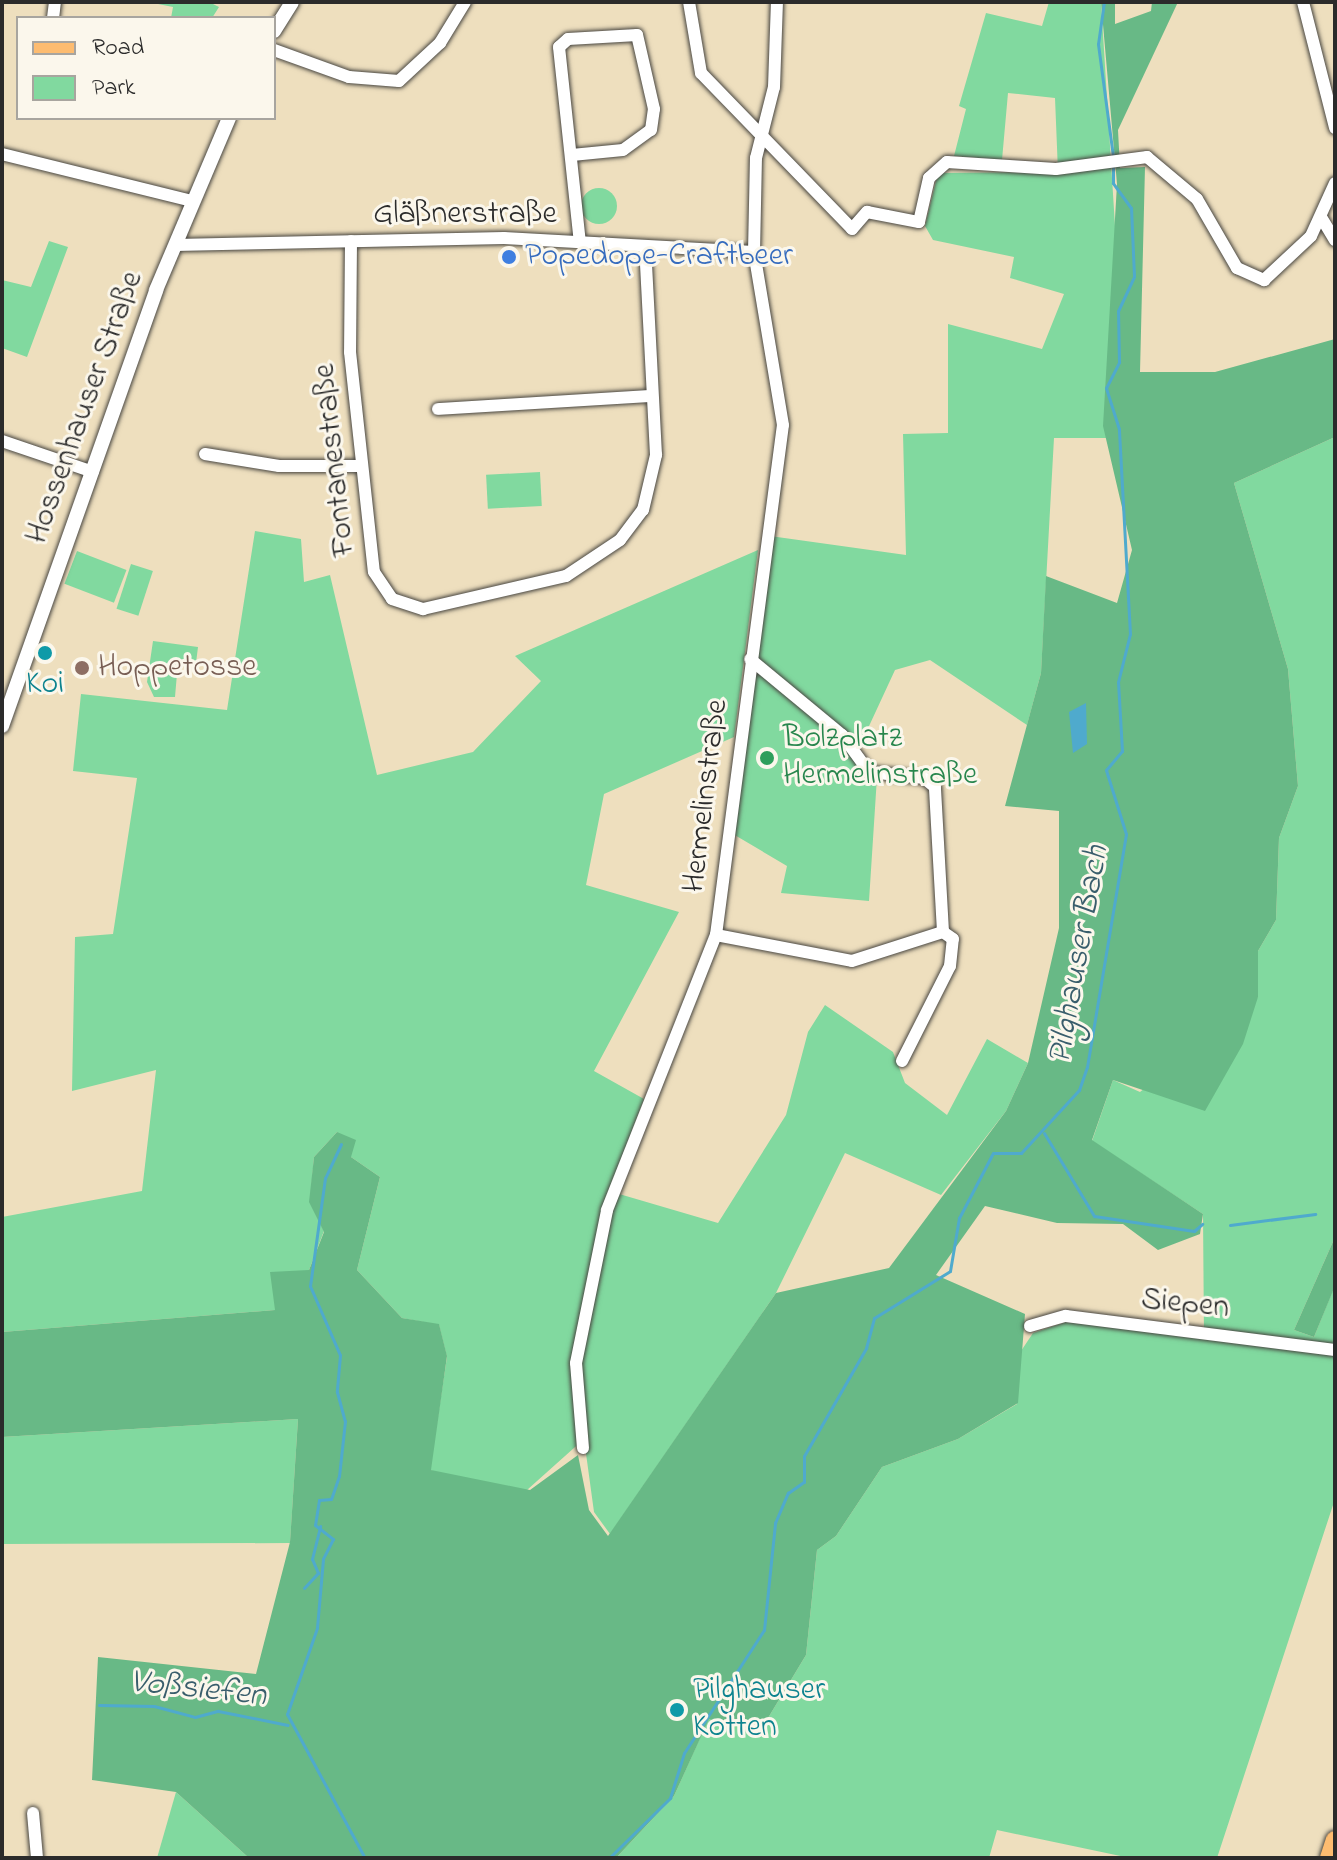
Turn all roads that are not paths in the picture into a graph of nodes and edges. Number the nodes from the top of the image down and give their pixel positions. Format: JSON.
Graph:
{"nodes":[{"id":1,"x":292,"y":2,"type":"edge"},
{"id":2,"x":465,"y":2,"type":"edge"},
{"id":3,"x":689,"y":2,"type":"edge"},
{"id":4,"x":777,"y":2,"type":"edge"},
{"id":5,"x":1303,"y":2,"type":"edge"},
{"id":6,"x":276,"y":28,"type":"edge"},
{"id":7,"x":276,"y":51,"type":"edge"},
{"id":8,"x":228,"y":120,"type":"edge"},
{"id":9,"x":1335,"y":128,"type":"edge"},
{"id":10,"x":759,"y":131,"type":"junction"},
{"id":11,"x":2,"y":154,"type":"edge"},
{"id":12,"x":572,"y":155,"type":"junction"},
{"id":13,"x":1335,"y":183,"type":"edge"},
{"id":14,"x":192,"y":201,"type":"junction"},
{"id":15,"x":1321,"y":217,"type":"junction"},
{"id":16,"x":1335,"y":240,"type":"edge"},
{"id":17,"x":351,"y":241,"type":"junction"},
{"id":18,"x":580,"y":242,"type":"junction"},
{"id":19,"x":175,"y":245,"type":"junction"},
{"id":20,"x":645,"y":246,"type":"junction"},
{"id":21,"x":754,"y":252,"type":"junction"},
{"id":22,"x":652,"y":396,"type":"junction"},
{"id":23,"x":438,"y":409,"type":"dead end"},
{"id":24,"x":2,"y":441,"type":"edge"},
{"id":25,"x":205,"y":454,"type":"dead end"},
{"id":26,"x":360,"y":466,"type":"junction"},
{"id":27,"x":93,"y":472,"type":"junction"},
{"id":28,"x":750,"y":659,"type":"junction"},
{"id":29,"x":2,"y":726,"type":"edge"},
{"id":30,"x":943,"y":932,"type":"junction"},
{"id":31,"x":716,"y":935,"type":"junction"},
{"id":32,"x":902,"y":1061,"type":"dead end"},
{"id":33,"x":1030,"y":1326,"type":"dead end"},
{"id":34,"x":1335,"y":1350,"type":"edge"},
{"id":35,"x":583,"y":1448,"type":"dead end"},
{"id":36,"x":33,"y":1813,"type":"dead end"},
{"id":37,"x":1335,"y":1840,"type":"edge"},
{"id":38,"x":37,"y":1858,"type":"edge"},
{"id":39,"x":1329,"y":1858,"type":"edge"}],
"edges":[{"from":1,"to":6,"type":"street"},
{"from":2,"to":7,"type":"street"},
{"from":3,"to":10,"type":"street"},
{"from":4,"to":10,"type":"street","name":"Hermelinstraße"},
{"from":5,"to":9,"type":"street"},
{"from":8,"to":14,"type":"street","name":"Hossenhauser Straße"},
{"from":10,"to":15,"type":"street"},
{"from":10,"to":21,"type":"street","name":"Hermelinstraße"},
{"from":11,"to":14,"type":"street"},
{"from":12,"to":12,"type":"street"},
{"from":12,"to":18,"type":"street"},
{"from":13,"to":15,"type":"street"},
{"from":14,"to":19,"type":"street","name":"Hossenhauser Straße"},
{"from":15,"to":16,"type":"street"},
{"from":17,"to":18,"type":"street","name":"Gläßnerstraße"},
{"from":17,"to":19,"type":"street","name":"Gläßnerstraße"},
{"from":17,"to":26,"type":"street","name":"Fontanestraße"},
{"from":18,"to":20,"type":"street","name":"Gläßnerstraße"},
{"from":19,"to":27,"type":"street","name":"Hossenhauser Straße"},
{"from":20,"to":21,"type":"street","name":"Gläßnerstraße"},
{"from":20,"to":22,"type":"street","name":"Fontanestraße"},
{"from":21,"to":28,"type":"street","name":"Hermelinstraße"},
{"from":22,"to":23,"type":"street"},
{"from":22,"to":26,"type":"street","name":"Fontanestraße"},
{"from":24,"to":27,"type":"street"},
{"from":25,"to":26,"type":"street"},
{"from":27,"to":29,"type":"street","name":"Hossenhauser Straße"},
{"from":28,"to":30,"type":"street"},
{"from":28,"to":31,"type":"street","name":"Hermelinstraße"},
{"from":30,"to":31,"type":"street"},
{"from":30,"to":32,"type":"street"},
{"from":31,"to":35,"type":"street","name":"Hermelinstraße"},
{"from":33,"to":34,"type":"street","name":"Siepen"},
{"from":36,"to":38,"type":"street"},
{"from":37,"to":39,"type":"main road"}]}
